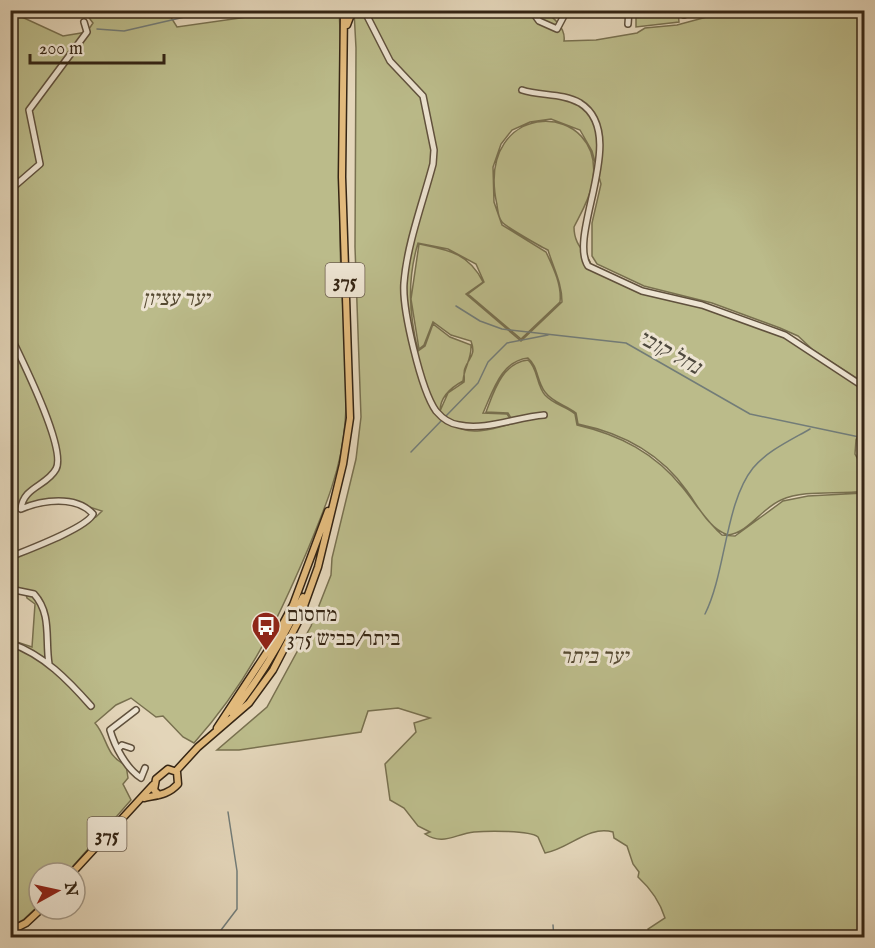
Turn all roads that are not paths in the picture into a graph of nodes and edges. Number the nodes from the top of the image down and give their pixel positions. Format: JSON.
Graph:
{"nodes":[{"id":1,"x":344,"y":10,"type":"edge"},
{"id":2,"x":356,"y":10,"type":"edge"},
{"id":3,"x":364,"y":10,"type":"edge"},
{"id":4,"x":531,"y":10,"type":"edge"},
{"id":5,"x":567,"y":10,"type":"edge"},
{"id":6,"x":629,"y":10,"type":"edge"},
{"id":7,"x":84,"y":22,"type":"dead end"},
{"id":8,"x":628,"y":24,"type":"dead end"},
{"id":9,"x":346,"y":38,"type":"junction"},
{"id":10,"x":522,"y":90,"type":"dead end"},
{"id":11,"x":10,"y":190,"type":"edge"},
{"id":12,"x":10,"y":335,"type":"edge"},
{"id":13,"x":864,"y":387,"type":"edge"},
{"id":14,"x":544,"y":415,"type":"dead end"},
{"id":15,"x":339,"y":483,"type":"junction"},
{"id":16,"x":10,"y":557,"type":"edge"},
{"id":17,"x":10,"y":589,"type":"edge"},
{"id":18,"x":10,"y":643,"type":"edge"},
{"id":19,"x":49,"y":664,"type":"junction"},
{"id":20,"x":91,"y":706,"type":"dead end"},
{"id":21,"x":135,"y":710,"type":"dead end"},
{"id":22,"x":209,"y":738,"type":"junction"},
{"id":23,"x":131,"y":748,"type":"dead end"},
{"id":24,"x":118,"y":749,"type":"junction"},
{"id":25,"x":145,"y":768,"type":"dead end"},
{"id":26,"x":176,"y":771,"type":"junction"},
{"id":27,"x":153,"y":785,"type":"junction"},
{"id":28,"x":159,"y":795,"type":"junction"},
{"id":29,"x":144,"y":798,"type":"junction"},
{"id":30,"x":84,"y":861,"type":"edge"},
{"id":31,"x":28,"y":921,"type":"edge"},
{"id":32,"x":10,"y":932,"type":"edge"}],
"edges":[{"from":1,"to":9,"type":"main road","number":"375"},
{"from":2,"to":9,"type":"main road"},
{"from":3,"to":14,"type":"street"},
{"from":4,"to":5,"type":"street"},
{"from":6,"to":8,"type":"street"},
{"from":7,"to":11,"type":"street"},
{"from":9,"to":15,"type":"main road","number":"375"},
{"from":10,"to":13,"type":"street"},
{"from":12,"to":16,"type":"street"},
{"from":15,"to":22,"type":"main road"},
{"from":15,"to":22,"type":"main road","number":"375"},
{"from":17,"to":19,"type":"street"},
{"from":18,"to":19,"type":"street"},
{"from":19,"to":20,"type":"street"},
{"from":21,"to":24,"type":"street"},
{"from":22,"to":26,"type":"main road","number":"375"},
{"from":23,"to":24,"type":"street"},
{"from":24,"to":25,"type":"street"},
{"from":26,"to":27,"type":"main road","number":"375"},
{"from":26,"to":28,"type":"main road","number":"375"},
{"from":27,"to":28,"type":"main road"},
{"from":27,"to":29,"type":"main road","number":"375"},
{"from":28,"to":29,"type":"main road","number":"375"},
{"from":29,"to":30,"type":"main road","number":"375"},
{"from":31,"to":32,"type":"main road"}]}
